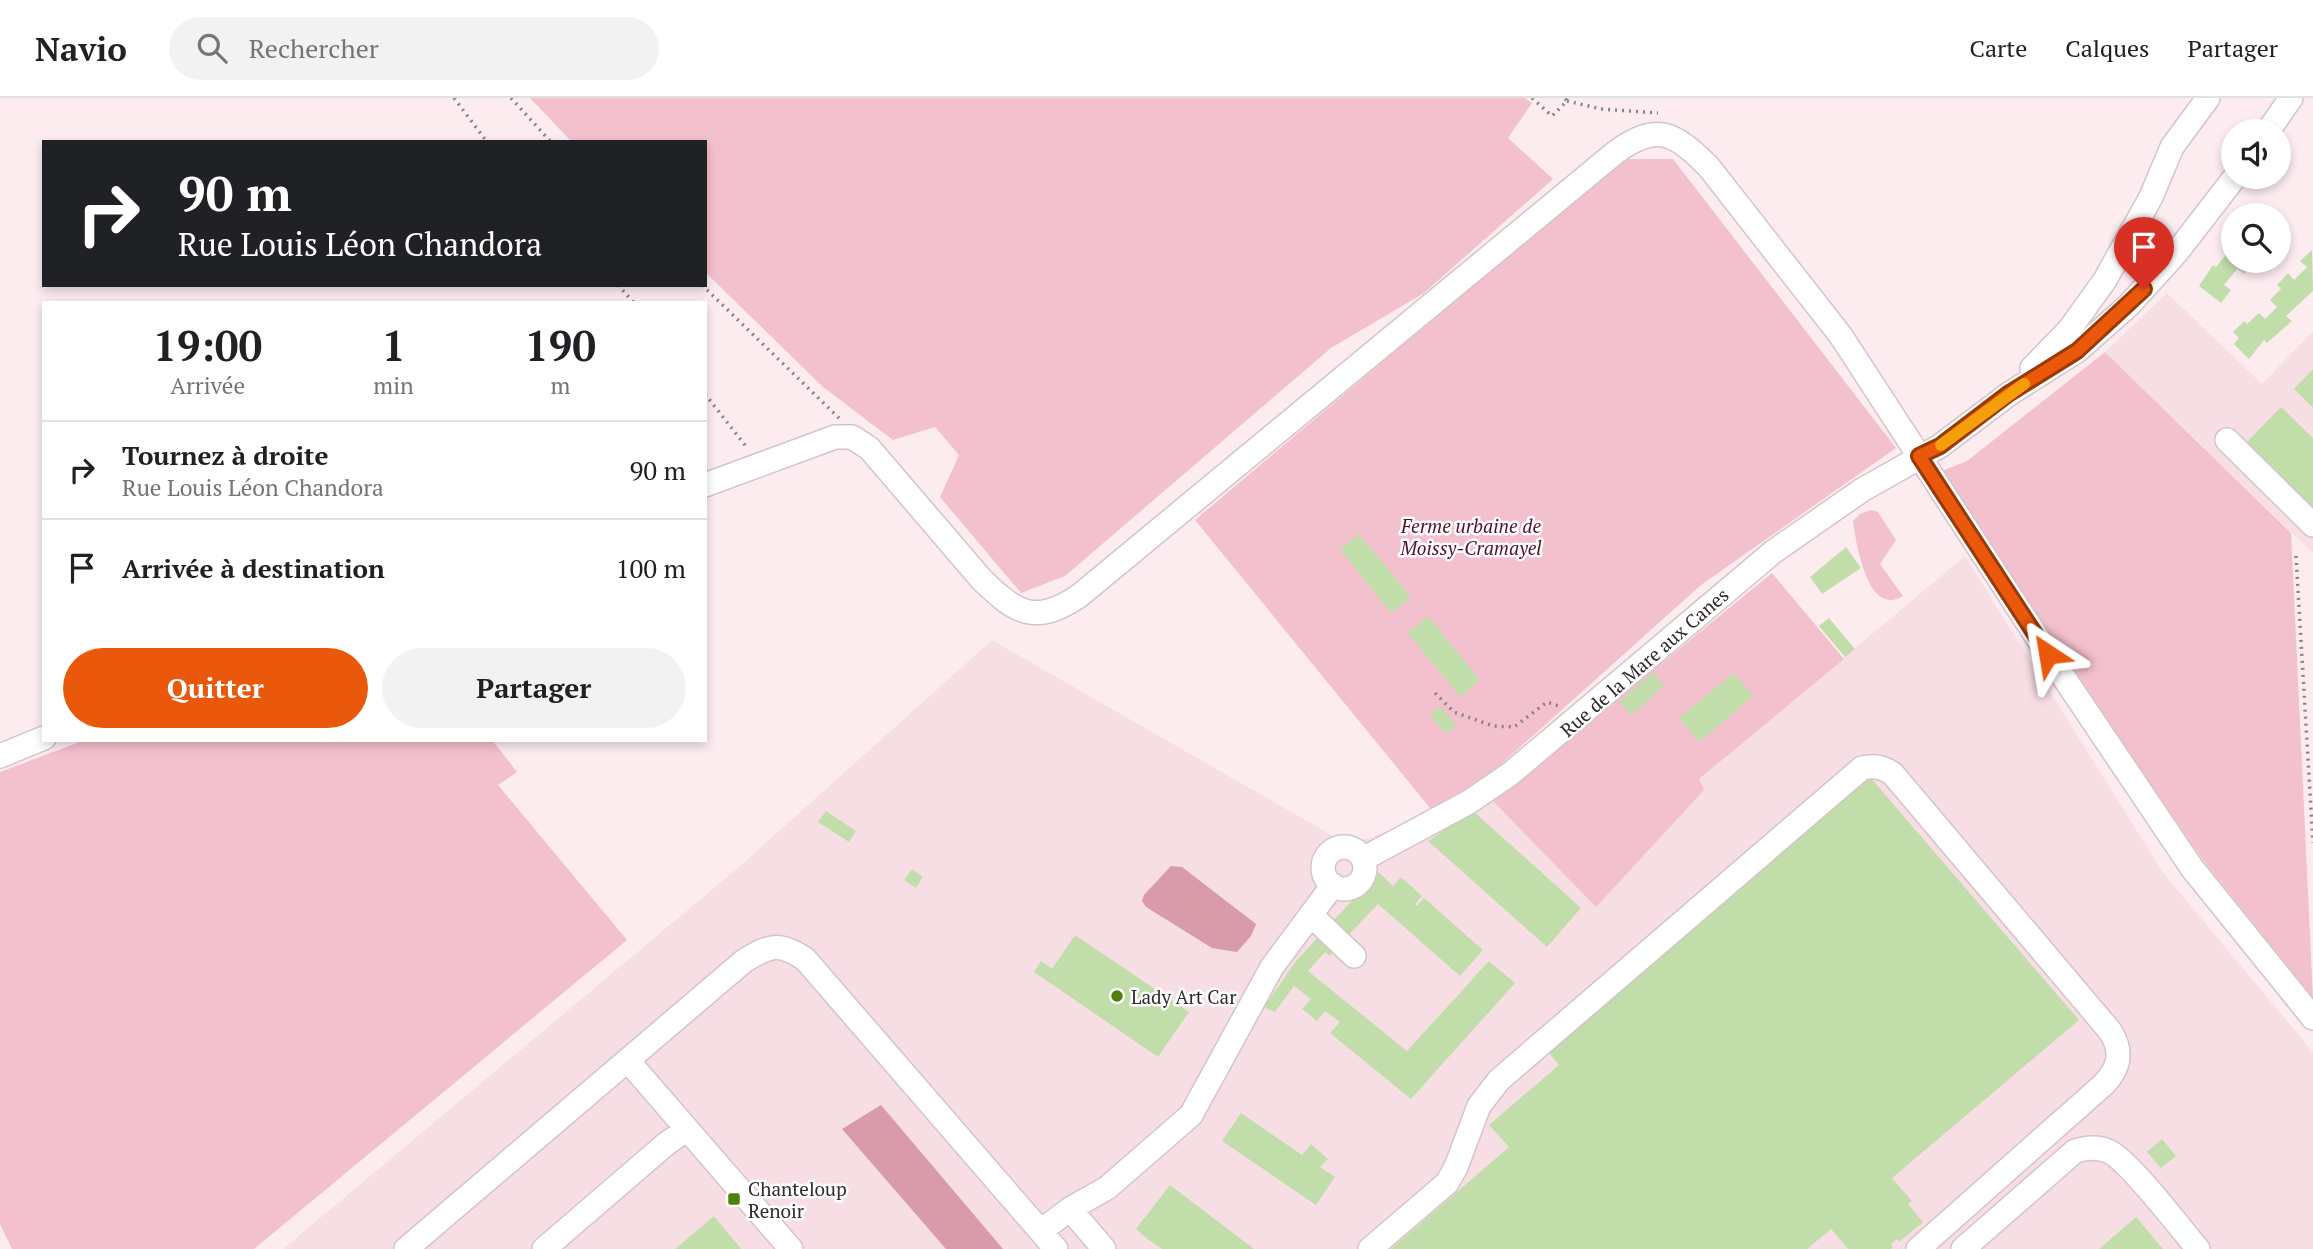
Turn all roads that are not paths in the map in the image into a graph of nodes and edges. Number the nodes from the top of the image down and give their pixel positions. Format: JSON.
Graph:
{"nodes":[{"id":1,"x":2208,"y":98,"type":"edge"},
{"id":2,"x":2291,"y":98,"type":"edge"},
{"id":3,"x":2276,"y":119,"type":"edge"},
{"id":4,"x":2226,"y":189,"type":"edge"},
{"id":5,"x":2008,"y":394,"type":"junction"},
{"id":6,"x":2227,"y":440,"type":"dead end"},
{"id":7,"x":1919,"y":456,"type":"junction"},
{"id":8,"x":707,"y":484,"type":"edge"},
{"id":9,"x":2313,"y":525,"type":"edge"},
{"id":10,"x":42,"y":739,"type":"edge"},
{"id":11,"x":0,"y":756,"type":"edge"},
{"id":12,"x":1363,"y":859,"type":"junction"},
{"id":13,"x":1333,"y":885,"type":"junction"},
{"id":14,"x":1312,"y":916,"type":"junction"},
{"id":15,"x":1354,"y":956,"type":"dead end"},
{"id":16,"x":2313,"y":1018,"type":"edge"},
{"id":17,"x":629,"y":1062,"type":"junction"},
{"id":18,"x":687,"y":1129,"type":"junction"},
{"id":19,"x":1070,"y":1209,"type":"junction"},
{"id":20,"x":1041,"y":1230,"type":"junction"},
{"id":21,"x":407,"y":1249,"type":"edge"},
{"id":22,"x":544,"y":1249,"type":"edge"},
{"id":23,"x":791,"y":1249,"type":"edge"},
{"id":24,"x":1056,"y":1249,"type":"edge"},
{"id":25,"x":1104,"y":1249,"type":"edge"},
{"id":26,"x":1370,"y":1249,"type":"edge"},
{"id":27,"x":1918,"y":1249,"type":"edge"},
{"id":28,"x":1963,"y":1249,"type":"edge"},
{"id":29,"x":2198,"y":1249,"type":"edge"}],
"edges":[{"from":1,"to":5,"type":"street"},
{"from":2,"to":3,"type":"street"},
{"from":4,"to":5,"type":"street"},
{"from":5,"to":7,"type":"street","name":"Rue de la Mare aux Canes"},
{"from":6,"to":9,"type":"street"},
{"from":7,"to":8,"type":"street"},
{"from":7,"to":12,"type":"street","name":"Rue de la Mare aux Canes"},
{"from":7,"to":16,"type":"street"},
{"from":10,"to":11,"type":"street"},
{"from":12,"to":13,"type":"street"},
{"from":12,"to":13,"type":"street"},
{"from":13,"to":14,"type":"street"},
{"from":14,"to":15,"type":"street"},
{"from":14,"to":19,"type":"street"},
{"from":17,"to":18,"type":"street"},
{"from":17,"to":20,"type":"street"},
{"from":17,"to":21,"type":"street"},
{"from":18,"to":22,"type":"street"},
{"from":18,"to":23,"type":"street"},
{"from":19,"to":20,"type":"street"},
{"from":19,"to":25,"type":"street"},
{"from":20,"to":24,"type":"street"},
{"from":26,"to":27,"type":"street"},
{"from":28,"to":29,"type":"street"}]}
